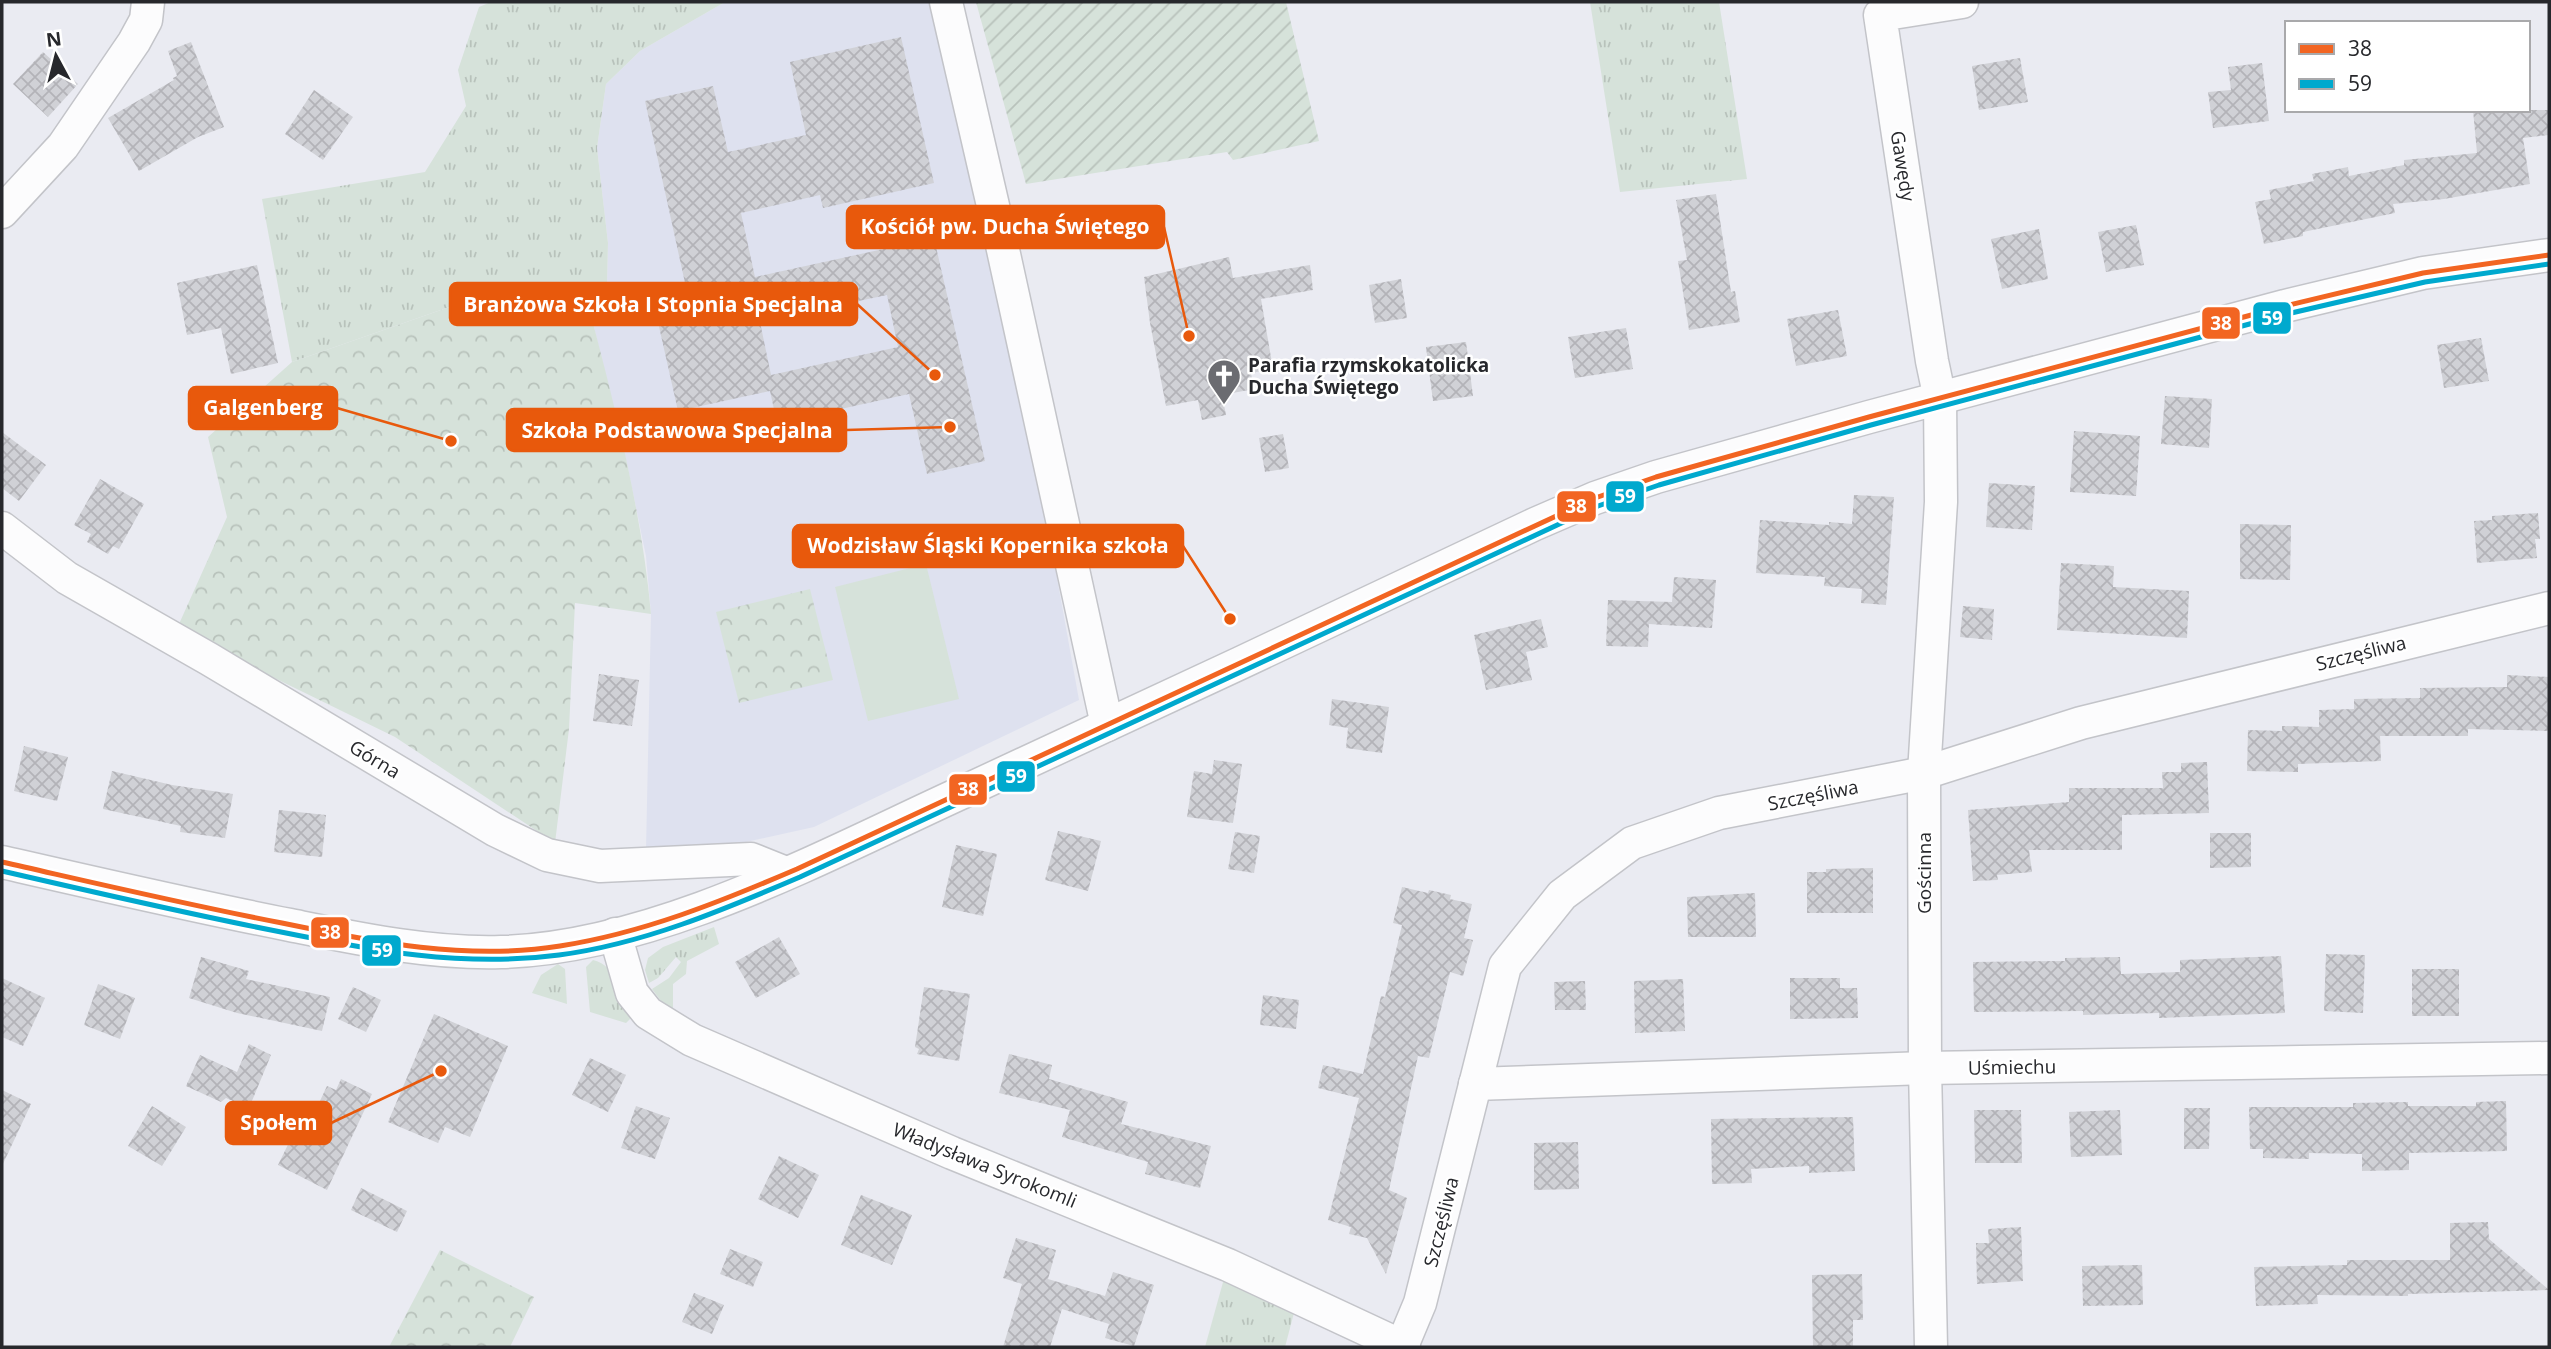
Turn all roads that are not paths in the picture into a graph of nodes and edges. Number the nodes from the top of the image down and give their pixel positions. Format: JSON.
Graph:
{"nodes":[{"id":1,"x":148,"y":2,"type":"edge"},
{"id":2,"x":946,"y":2,"type":"edge"},
{"id":3,"x":1962,"y":2,"type":"edge"},
{"id":4,"x":1879,"y":8,"type":"edge"},
{"id":5,"x":2,"y":212,"type":"edge"},
{"id":6,"x":2549,"y":255,"type":"edge"},
{"id":7,"x":1940,"y":398,"type":"junction"},
{"id":8,"x":2,"y":528,"type":"edge"},
{"id":9,"x":2549,"y":608,"type":"edge"},
{"id":10,"x":1107,"y":725,"type":"junction"},
{"id":11,"x":1924,"y":773,"type":"junction"},
{"id":12,"x":2,"y":862,"type":"edge"},
{"id":13,"x":786,"y":873,"type":"junction"},
{"id":14,"x":615,"y":934,"type":"junction"},
{"id":15,"x":2549,"y":1058,"type":"edge"},
{"id":16,"x":1925,"y":1068,"type":"junction"},
{"id":17,"x":1475,"y":1084,"type":"junction"},
{"id":18,"x":1403,"y":1347,"type":"edge"},
{"id":19,"x":1931,"y":1347,"type":"edge"}],
"edges":[{"from":1,"to":5,"type":"street"},
{"from":2,"to":10,"type":"street"},
{"from":3,"to":4,"type":"street","name":"Gawędy"},
{"from":4,"to":7,"type":"street","name":"Gawędy"},
{"from":6,"to":7,"type":"street"},
{"from":7,"to":10,"type":"street"},
{"from":7,"to":11,"type":"street","name":"Gościnna"},
{"from":8,"to":13,"type":"street","name":"Górna"},
{"from":9,"to":11,"type":"street","name":"Szczęśliwa"},
{"from":10,"to":13,"type":"street"},
{"from":11,"to":16,"type":"street","name":"Gościnna"},
{"from":11,"to":17,"type":"street","name":"Szczęśliwa"},
{"from":12,"to":14,"type":"street"},
{"from":13,"to":14,"type":"street"},
{"from":14,"to":18,"type":"street","name":"Władysława Syrokomli"},
{"from":15,"to":16,"type":"street","name":"Uśmiechu"},
{"from":16,"to":17,"type":"street","name":"Uśmiechu"},
{"from":16,"to":19,"type":"street","name":"Gościnna"},
{"from":17,"to":18,"type":"street","name":"Szczęśliwa"}]}
